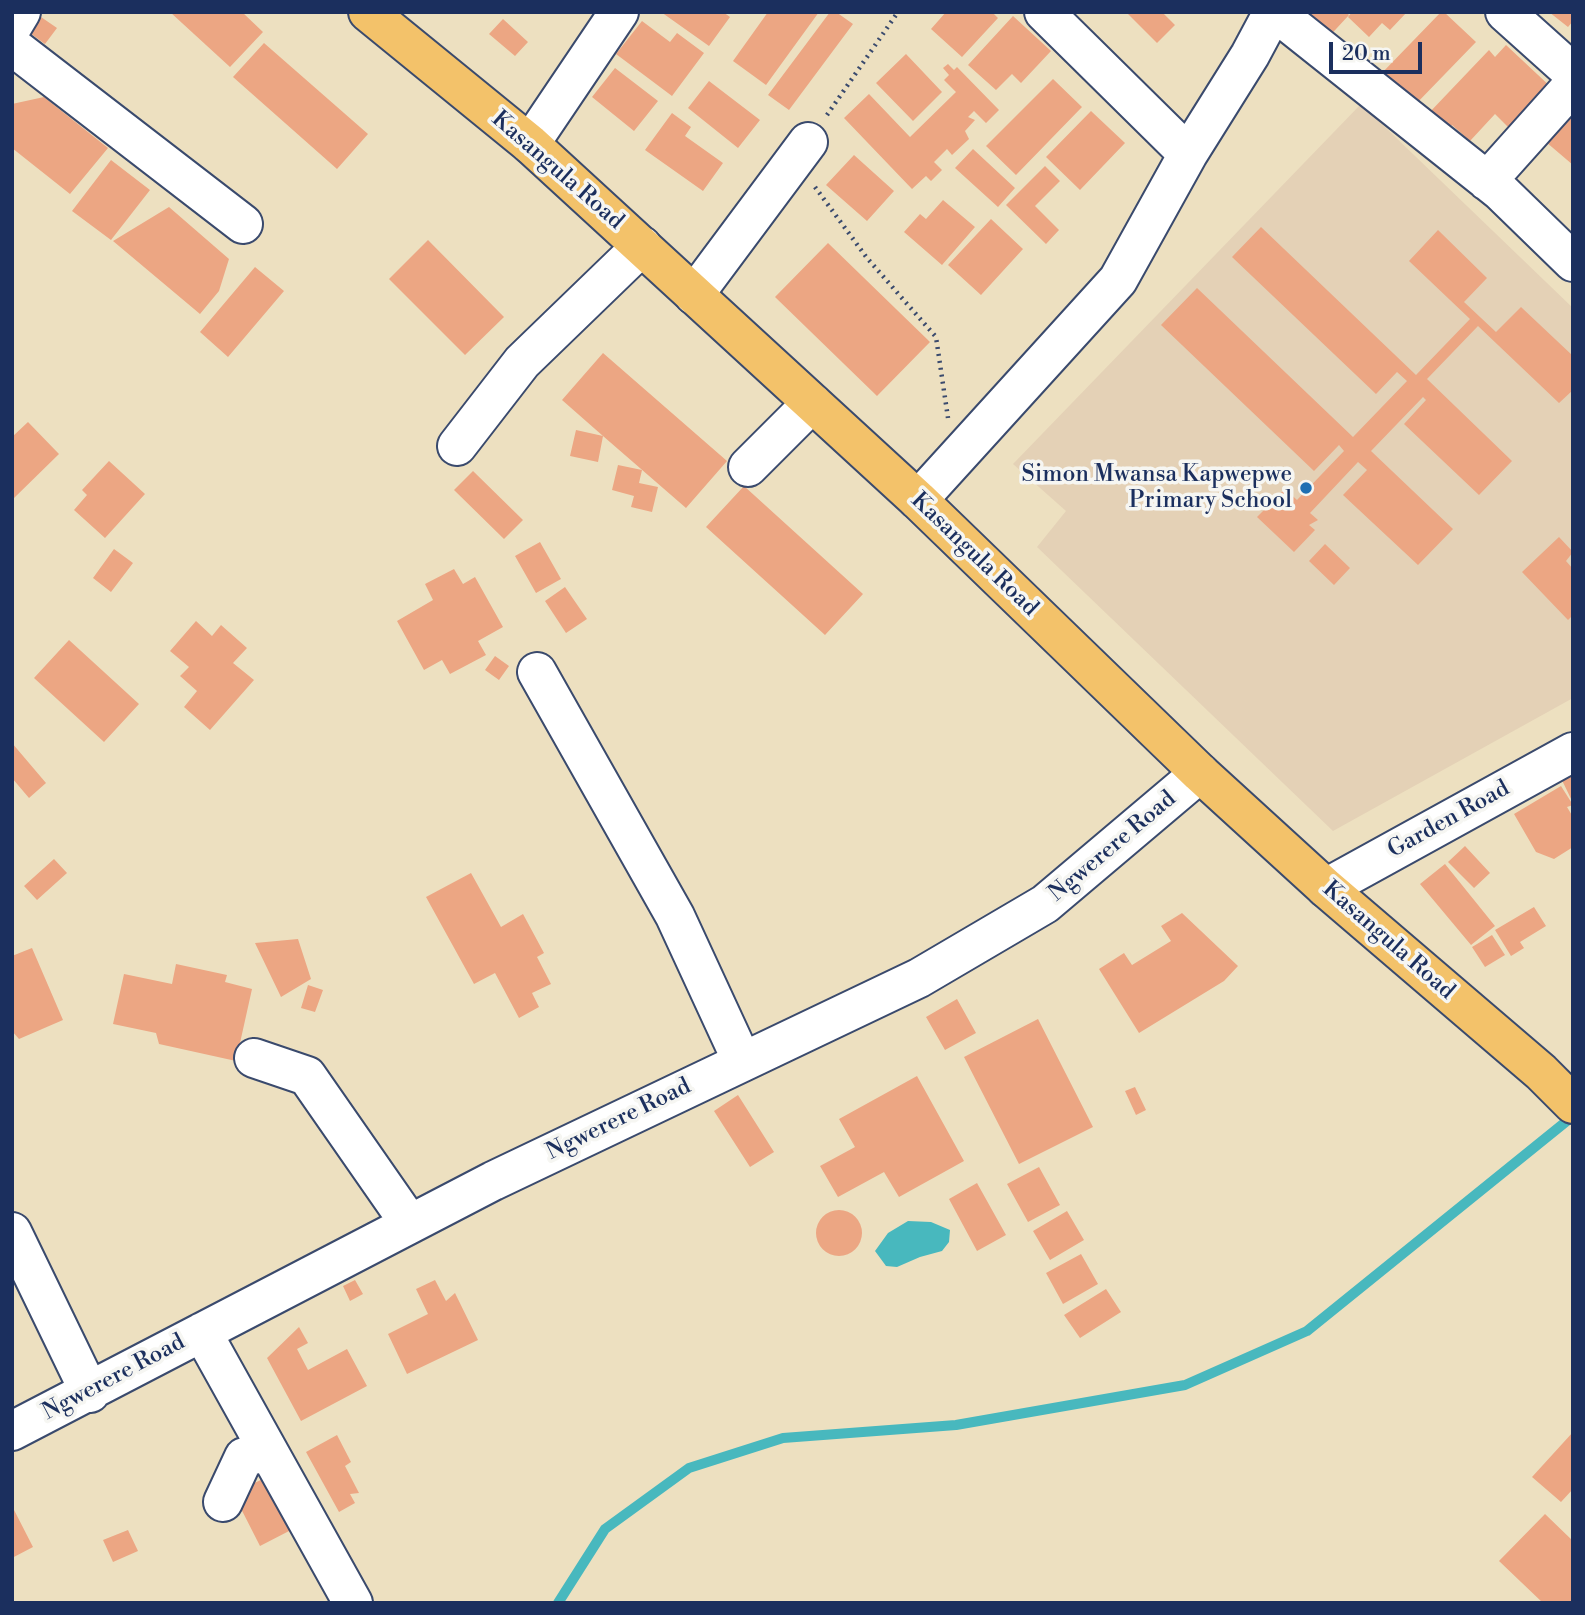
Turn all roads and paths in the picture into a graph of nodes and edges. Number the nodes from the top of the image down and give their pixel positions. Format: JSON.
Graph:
{"nodes":[{"id":1,"x":21,"y":12,"type":"edge"},
{"id":2,"x":368,"y":12,"type":"edge"},
{"id":3,"x":618,"y":12,"type":"edge"},
{"id":4,"x":898,"y":12,"type":"edge"},
{"id":5,"x":1044,"y":12,"type":"edge"},
{"id":6,"x":1274,"y":12,"type":"edge"},
{"id":7,"x":1505,"y":12,"type":"edge"},
{"id":8,"x":12,"y":27,"type":"edge"},
{"id":9,"x":12,"y":46,"type":"edge"},
{"id":10,"x":1573,"y":73,"type":"edge"},
{"id":11,"x":1573,"y":85,"type":"edge"},
{"id":12,"x":808,"y":142,"type":"junction"},
{"id":13,"x":530,"y":144,"type":"junction"},
{"id":14,"x":1188,"y":154,"type":"junction"},
{"id":15,"x":1487,"y":181,"type":"junction"},
{"id":16,"x":243,"y":224,"type":"dead end"},
{"id":17,"x":642,"y":246,"type":"junction"},
{"id":18,"x":1573,"y":262,"type":"edge"},
{"id":19,"x":694,"y":295,"type":"junction"},
{"id":20,"x":811,"y":403,"type":"junction"},
{"id":21,"x":457,"y":446,"type":"dead end"},
{"id":22,"x":956,"y":458,"type":"junction"},
{"id":23,"x":748,"y":467,"type":"dead end"},
{"id":24,"x":918,"y":500,"type":"junction"},
{"id":25,"x":537,"y":671,"type":"dead end"},
{"id":26,"x":1573,"y":752,"type":"edge"},
{"id":27,"x":1200,"y":773,"type":"junction"},
{"id":28,"x":1326,"y":888,"type":"junction"},
{"id":29,"x":254,"y":1058,"type":"dead end"},
{"id":30,"x":742,"y":1061,"type":"junction"},
{"id":31,"x":1573,"y":1104,"type":"edge"},
{"id":32,"x":410,"y":1224,"type":"junction"},
{"id":33,"x":12,"y":1232,"type":"edge"},
{"id":34,"x":202,"y":1332,"type":"junction"},
{"id":35,"x":90,"y":1393,"type":"junction"},
{"id":36,"x":12,"y":1431,"type":"edge"},
{"id":37,"x":268,"y":1452,"type":"junction"},
{"id":38,"x":223,"y":1502,"type":"dead end"},
{"id":39,"x":353,"y":1603,"type":"edge"}],
"edges":[{"from":1,"to":8,"type":"street"},
{"from":2,"to":13,"type":"main road","name":"Kasangula Road"},
{"from":3,"to":13,"type":"street"},
{"from":4,"to":12,"type":"path"},
{"from":5,"to":14,"type":"street"},
{"from":6,"to":14,"type":"street"},
{"from":6,"to":15,"type":"street"},
{"from":7,"to":10,"type":"street"},
{"from":9,"to":16,"type":"street"},
{"from":11,"to":15,"type":"street"},
{"from":12,"to":19,"type":"street"},
{"from":12,"to":22,"type":"path"},
{"from":13,"to":17,"type":"main road","name":"Kasangula Road"},
{"from":14,"to":22,"type":"street"},
{"from":15,"to":18,"type":"street"},
{"from":17,"to":19,"type":"main road","name":"Kasangula Road"},
{"from":17,"to":21,"type":"street"},
{"from":19,"to":20,"type":"main road","name":"Kasangula Road"},
{"from":20,"to":23,"type":"street"},
{"from":20,"to":24,"type":"main road","name":"Kasangula Road"},
{"from":22,"to":24,"type":"street"},
{"from":24,"to":27,"type":"main road","name":"Kasangula Road"},
{"from":25,"to":30,"type":"street"},
{"from":26,"to":28,"type":"street","name":"Garden Road"},
{"from":27,"to":28,"type":"main road","name":"Kasangula Road"},
{"from":27,"to":30,"type":"street","name":"Ngwerere Road"},
{"from":28,"to":31,"type":"main road","name":"Kasangula Road"},
{"from":29,"to":32,"type":"street"},
{"from":30,"to":32,"type":"street","name":"Ngwerere Road"},
{"from":32,"to":34,"type":"street","name":"Ngwerere Road"},
{"from":33,"to":35,"type":"street"},
{"from":34,"to":35,"type":"street","name":"Ngwerere Road"},
{"from":34,"to":37,"type":"street"},
{"from":35,"to":36,"type":"street","name":"Ngwerere Road"},
{"from":37,"to":38,"type":"street"},
{"from":37,"to":39,"type":"street"}]}
